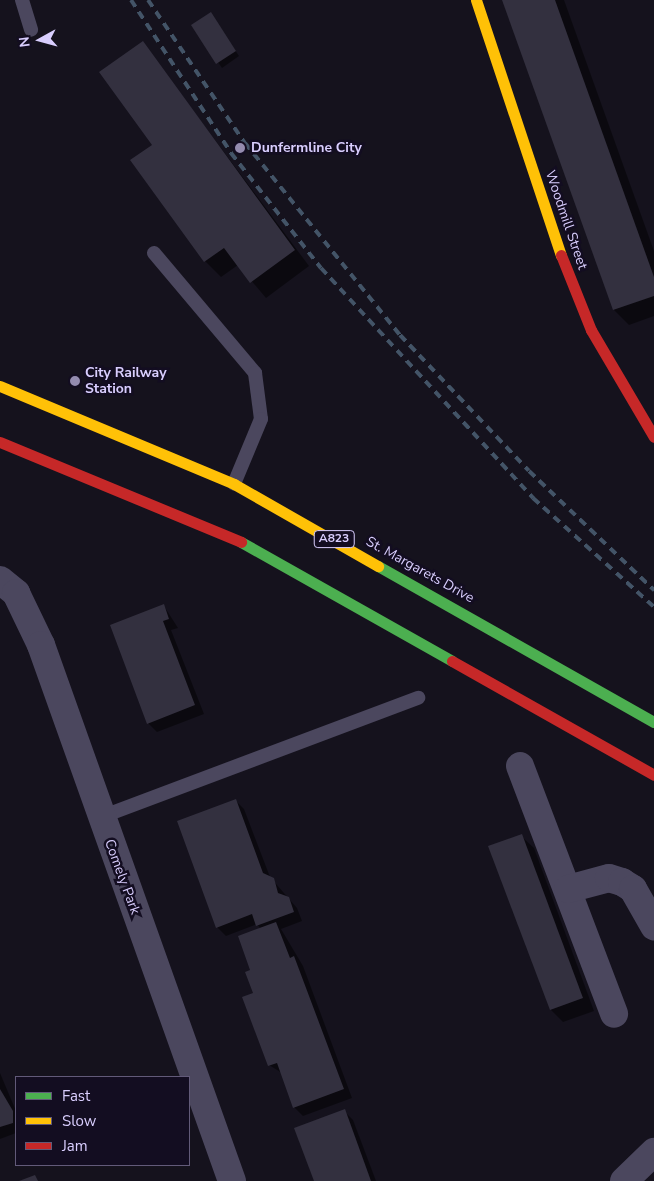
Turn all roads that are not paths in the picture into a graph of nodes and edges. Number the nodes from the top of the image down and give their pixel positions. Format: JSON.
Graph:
{"nodes":[{"id":1,"x":22,"y":0,"type":"edge"},
{"id":2,"x":476,"y":0,"type":"edge"},
{"id":3,"x":31,"y":30,"type":"dead end"},
{"id":4,"x":154,"y":253,"type":"dead end"},
{"id":5,"x":0,"y":386,"type":"edge"},
{"id":6,"x":654,"y":437,"type":"edge"},
{"id":7,"x":0,"y":442,"type":"edge"},
{"id":8,"x":234,"y":484,"type":"junction"},
{"id":9,"x":0,"y":580,"type":"edge"},
{"id":10,"x":418,"y":698,"type":"dead end"},
{"id":11,"x":654,"y":722,"type":"edge"},
{"id":12,"x":520,"y":766,"type":"dead end"},
{"id":13,"x":654,"y":775,"type":"edge"},
{"id":14,"x":101,"y":817,"type":"junction"},
{"id":15,"x":568,"y":889,"type":"junction"},
{"id":16,"x":654,"y":926,"type":"edge"},
{"id":17,"x":614,"y":1014,"type":"dead end"},
{"id":18,"x":654,"y":1152,"type":"edge"},
{"id":19,"x":232,"y":1181,"type":"edge"},
{"id":20,"x":624,"y":1181,"type":"edge"}],
"edges":[{"from":1,"to":3,"type":"lane"},
{"from":2,"to":6,"type":"main road","name":"Woodmill Street"},
{"from":4,"to":8,"type":"lane"},
{"from":5,"to":8,"type":"main road","name":"St. Margarets Drive","number":"A823"},
{"from":7,"to":13,"type":"main road"},
{"from":8,"to":11,"type":"main road","name":"St. Margarets Drive","number":"A823"},
{"from":9,"to":14,"type":"street","name":"Comely Park"},
{"from":10,"to":14,"type":"lane"},
{"from":12,"to":15,"type":"street"},
{"from":14,"to":19,"type":"street","name":"Comely Park"},
{"from":15,"to":16,"type":"street"},
{"from":15,"to":17,"type":"street"},
{"from":18,"to":20,"type":"street"}]}
